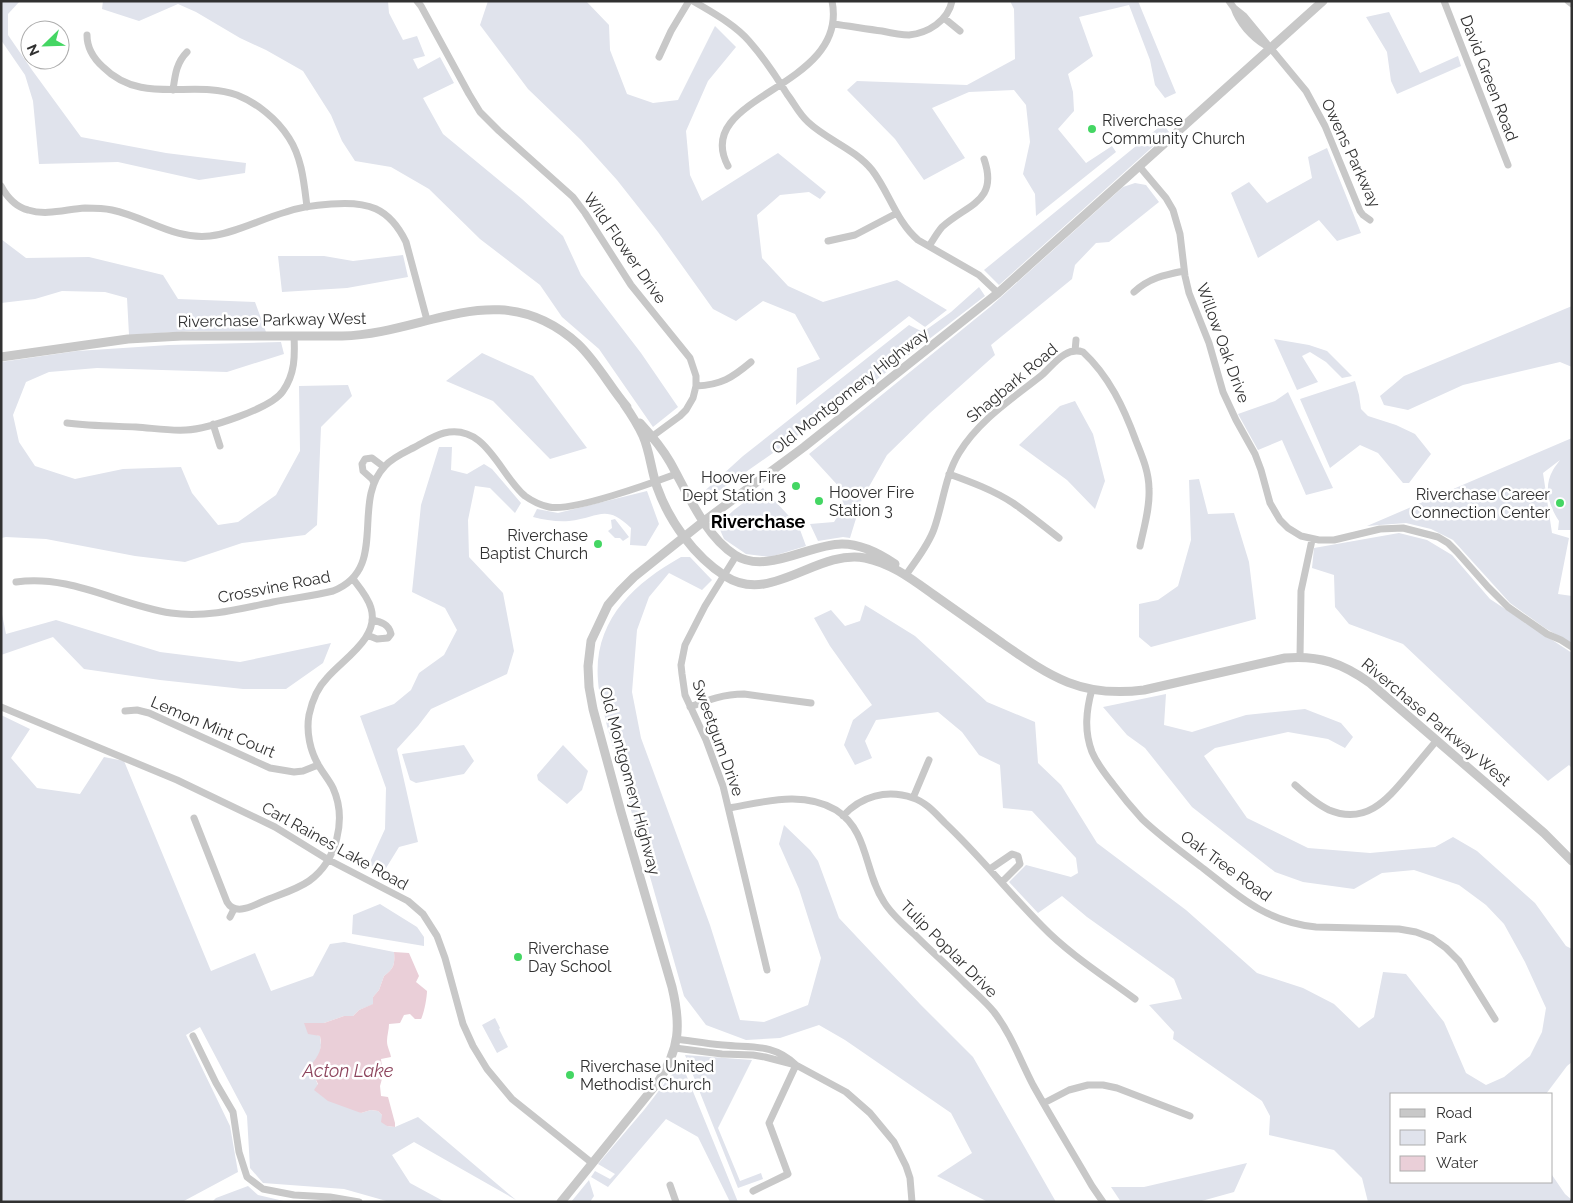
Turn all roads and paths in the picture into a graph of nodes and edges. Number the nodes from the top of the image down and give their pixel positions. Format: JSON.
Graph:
{"nodes":[{"id":1,"x":417,"y":1,"type":"edge"},
{"id":2,"x":689,"y":1,"type":"edge"},
{"id":3,"x":694,"y":1,"type":"edge"},
{"id":4,"x":832,"y":1,"type":"edge"},
{"id":5,"x":952,"y":1,"type":"edge"},
{"id":6,"x":1230,"y":1,"type":"edge"},
{"id":7,"x":1323,"y":1,"type":"edge"},
{"id":8,"x":1444,"y":1,"type":"edge"},
{"id":9,"x":1568,"y":1,"type":"edge"},
{"id":10,"x":1572,"y":4,"type":"edge"},
{"id":11,"x":944,"y":18,"type":"junction"},
{"id":12,"x":833,"y":24,"type":"junction"},
{"id":13,"x":960,"y":31,"type":"dead end"},
{"id":14,"x":87,"y":34,"type":"dead end"},
{"id":15,"x":1271,"y":49,"type":"junction"},
{"id":16,"x":187,"y":52,"type":"dead end"},
{"id":17,"x":659,"y":57,"type":"dead end"},
{"id":18,"x":781,"y":84,"type":"junction"},
{"id":19,"x":173,"y":90,"type":"junction"},
{"id":20,"x":984,"y":159,"type":"dead end"},
{"id":21,"x":1508,"y":165,"type":"dead end"},
{"id":22,"x":728,"y":166,"type":"dead end"},
{"id":23,"x":1140,"y":166,"type":"junction"},
{"id":24,"x":1,"y":186,"type":"edge"},
{"id":25,"x":307,"y":207,"type":"junction"},
{"id":26,"x":897,"y":213,"type":"junction"},
{"id":27,"x":1370,"y":220,"type":"dead end"},
{"id":28,"x":828,"y":241,"type":"dead end"},
{"id":29,"x":929,"y":246,"type":"junction"},
{"id":30,"x":1184,"y":271,"type":"junction"},
{"id":31,"x":1134,"y":292,"type":"dead end"},
{"id":32,"x":998,"y":294,"type":"junction"},
{"id":33,"x":427,"y":320,"type":"junction"},
{"id":34,"x":294,"y":336,"type":"junction"},
{"id":35,"x":1076,"y":340,"type":"dead end"},
{"id":36,"x":1075,"y":351,"type":"junction"},
{"id":37,"x":1,"y":357,"type":"edge"},
{"id":38,"x":751,"y":362,"type":"dead end"},
{"id":39,"x":696,"y":386,"type":"junction"},
{"id":40,"x":67,"y":423,"type":"dead end"},
{"id":41,"x":213,"y":424,"type":"junction"},
{"id":42,"x":648,"y":439,"type":"junction"},
{"id":43,"x":220,"y":446,"type":"dead end"},
{"id":44,"x":384,"y":467,"type":"junction"},
{"id":45,"x":676,"y":474,"type":"junction"},
{"id":46,"x":949,"y":474,"type":"junction"},
{"id":47,"x":656,"y":482,"type":"junction"},
{"id":48,"x":374,"y":483,"type":"junction"},
{"id":49,"x":704,"y":521,"type":"junction"},
{"id":50,"x":685,"y":537,"type":"junction"},
{"id":51,"x":1059,"y":538,"type":"dead end"},
{"id":52,"x":1312,"y":540,"type":"junction"},
{"id":53,"x":1140,"y":546,"type":"dead end"},
{"id":54,"x":736,"y":556,"type":"junction"},
{"id":55,"x":906,"y":575,"type":"junction"},
{"id":56,"x":724,"y":576,"type":"junction"},
{"id":57,"x":353,"y":579,"type":"junction"},
{"id":58,"x":16,"y":582,"type":"dead end"},
{"id":59,"x":372,"y":620,"type":"junction"},
{"id":60,"x":367,"y":635,"type":"junction"},
{"id":61,"x":1572,"y":646,"type":"edge"},
{"id":62,"x":1300,"y":657,"type":"junction"},
{"id":63,"x":1092,"y":689,"type":"junction"},
{"id":64,"x":811,"y":703,"type":"dead end"},
{"id":65,"x":1,"y":707,"type":"edge"},
{"id":66,"x":690,"y":707,"type":"junction"},
{"id":67,"x":125,"y":712,"type":"dead end"},
{"id":68,"x":1437,"y":740,"type":"junction"},
{"id":69,"x":929,"y":760,"type":"dead end"},
{"id":70,"x":318,"y":765,"type":"junction"},
{"id":71,"x":1295,"y":785,"type":"dead end"},
{"id":72,"x":913,"y":798,"type":"junction"},
{"id":73,"x":729,"y":808,"type":"junction"},
{"id":74,"x":843,"y":816,"type":"junction"},
{"id":75,"x":194,"y":818,"type":"dead end"},
{"id":76,"x":328,"y":859,"type":"junction"},
{"id":77,"x":1572,"y":861,"type":"edge"},
{"id":78,"x":990,"y":869,"type":"junction"},
{"id":79,"x":1002,"y":882,"type":"junction"},
{"id":80,"x":234,"y":909,"type":"junction"},
{"id":81,"x":230,"y":917,"type":"dead end"},
{"id":82,"x":767,"y":970,"type":"dead end"},
{"id":83,"x":1135,"y":998,"type":"dead end"},
{"id":84,"x":1496,"y":1019,"type":"dead end"},
{"id":85,"x":193,"y":1036,"type":"dead end"},
{"id":86,"x":675,"y":1043,"type":"junction"},
{"id":87,"x":796,"y":1065,"type":"junction"},
{"id":88,"x":1044,"y":1103,"type":"junction"},
{"id":89,"x":1190,"y":1116,"type":"dead end"},
{"id":90,"x":592,"y":1164,"type":"junction"},
{"id":91,"x":670,"y":1185,"type":"dead end"},
{"id":92,"x":753,"y":1191,"type":"dead end"},
{"id":93,"x":359,"y":1202,"type":"edge"},
{"id":94,"x":561,"y":1202,"type":"edge"},
{"id":95,"x":676,"y":1202,"type":"edge"},
{"id":96,"x":912,"y":1202,"type":"edge"},
{"id":97,"x":1103,"y":1202,"type":"edge"}],
"edges":[{"from":1,"to":39,"type":"street","name":"Wild Flower Drive"},
{"from":2,"to":17,"type":"street"},
{"from":3,"to":18,"type":"street"},
{"from":4,"to":12,"type":"street"},
{"from":5,"to":11,"type":"street"},
{"from":6,"to":15,"type":"street","name":"Owens Parkway"},
{"from":7,"to":15,"type":"street","name":"Old Montgomery Highway"},
{"from":8,"to":21,"type":"street","name":"David Green Road"},
{"from":9,"to":10,"type":"street"},
{"from":11,"to":12,"type":"street"},
{"from":11,"to":13,"type":"street"},
{"from":12,"to":18,"type":"street"},
{"from":14,"to":19,"type":"street"},
{"from":15,"to":23,"type":"street","name":"Old Montgomery Highway"},
{"from":15,"to":27,"type":"street","name":"Owens Parkway"},
{"from":16,"to":19,"type":"street"},
{"from":18,"to":22,"type":"street"},
{"from":18,"to":26,"type":"street"},
{"from":19,"to":25,"type":"street"},
{"from":20,"to":29,"type":"street"},
{"from":23,"to":30,"type":"street","name":"Willow Oak Drive"},
{"from":23,"to":32,"type":"street","name":"Old Montgomery Highway"},
{"from":24,"to":25,"type":"street"},
{"from":25,"to":33,"type":"street"},
{"from":26,"to":28,"type":"street"},
{"from":26,"to":29,"type":"street"},
{"from":29,"to":32,"type":"street"},
{"from":30,"to":31,"type":"street"},
{"from":30,"to":52,"type":"street","name":"Willow Oak Drive"},
{"from":32,"to":49,"type":"street","name":"Old Montgomery Highway"},
{"from":33,"to":34,"type":"street","name":"Riverchase Parkway West"},
{"from":33,"to":42,"type":"street","name":"Riverchase Parkway West"},
{"from":34,"to":37,"type":"street","name":"Riverchase Parkway West"},
{"from":34,"to":41,"type":"street"},
{"from":35,"to":36,"type":"street"},
{"from":36,"to":46,"type":"street","name":"Shagbark Road"},
{"from":36,"to":53,"type":"street"},
{"from":38,"to":39,"type":"street"},
{"from":39,"to":42,"type":"street"},
{"from":40,"to":41,"type":"street"},
{"from":41,"to":43,"type":"street"},
{"from":42,"to":45,"type":"street","name":"Riverchase Parkway West"},
{"from":42,"to":47,"type":"street","name":"Riverchase Parkway West"},
{"from":44,"to":47,"type":"street","name":"Crossvine Road"},
{"from":44,"to":48,"type":"street","name":"Crossvine Road"},
{"from":44,"to":48,"type":"street"},
{"from":45,"to":47,"type":"street","name":"Crossvine Road"},
{"from":45,"to":49,"type":"street","name":"Riverchase Parkway West"},
{"from":46,"to":51,"type":"street"},
{"from":46,"to":55,"type":"street","name":"Shagbark Road"},
{"from":47,"to":50,"type":"street","name":"Riverchase Parkway West"},
{"from":48,"to":57,"type":"street","name":"Crossvine Road"},
{"from":49,"to":50,"type":"street","name":"Old Montgomery Highway"},
{"from":49,"to":54,"type":"street","name":"Riverchase Parkway West"},
{"from":50,"to":56,"type":"street","name":"Riverchase Parkway West"},
{"from":50,"to":86,"type":"street","name":"Old Montgomery Highway"},
{"from":52,"to":61,"type":"street","name":"Willow Oak Drive"},
{"from":52,"to":62,"type":"street"},
{"from":54,"to":55,"type":"street","name":"Riverchase Parkway West"},
{"from":54,"to":56,"type":"street","name":"Sweetgum Drive"},
{"from":55,"to":56,"type":"street","name":"Riverchase Parkway West"},
{"from":55,"to":63,"type":"street","name":"Riverchase Parkway West"},
{"from":56,"to":66,"type":"street","name":"Sweetgum Drive"},
{"from":57,"to":58,"type":"street","name":"Crossvine Road"},
{"from":57,"to":59,"type":"street"},
{"from":59,"to":60,"type":"street"},
{"from":59,"to":60,"type":"street"},
{"from":60,"to":70,"type":"street"},
{"from":62,"to":63,"type":"street","name":"Riverchase Parkway West"},
{"from":62,"to":68,"type":"street","name":"Riverchase Parkway West"},
{"from":63,"to":84,"type":"street","name":"Oak Tree Road"},
{"from":64,"to":66,"type":"street"},
{"from":65,"to":76,"type":"street","name":"Carl Raines Lake Road"},
{"from":66,"to":73,"type":"street","name":"Sweetgum Drive"},
{"from":67,"to":70,"type":"street","name":"Lemon Mint Court"},
{"from":68,"to":71,"type":"street"},
{"from":68,"to":77,"type":"street","name":"Riverchase Parkway West"},
{"from":69,"to":72,"type":"street"},
{"from":70,"to":76,"type":"street"},
{"from":72,"to":74,"type":"street"},
{"from":72,"to":78,"type":"street"},
{"from":73,"to":74,"type":"street","name":"Tulip Poplar Drive"},
{"from":73,"to":82,"type":"street","name":"Sweetgum Drive"},
{"from":74,"to":88,"type":"street","name":"Tulip Poplar Drive"},
{"from":75,"to":80,"type":"street"},
{"from":76,"to":80,"type":"street"},
{"from":76,"to":90,"type":"street","name":"Carl Raines Lake Road"},
{"from":78,"to":79,"type":"street"},
{"from":78,"to":79,"type":"street"},
{"from":79,"to":83,"type":"street"},
{"from":80,"to":81,"type":"street"},
{"from":85,"to":93,"type":"street"},
{"from":86,"to":87,"type":"street"},
{"from":86,"to":90,"type":"street","name":"Old Montgomery Highway"},
{"from":87,"to":92,"type":"street"},
{"from":87,"to":96,"type":"street"},
{"from":88,"to":89,"type":"street"},
{"from":88,"to":97,"type":"street","name":"Tulip Poplar Drive"},
{"from":90,"to":94,"type":"street","name":"Old Montgomery Highway"},
{"from":91,"to":95,"type":"street"}]}
